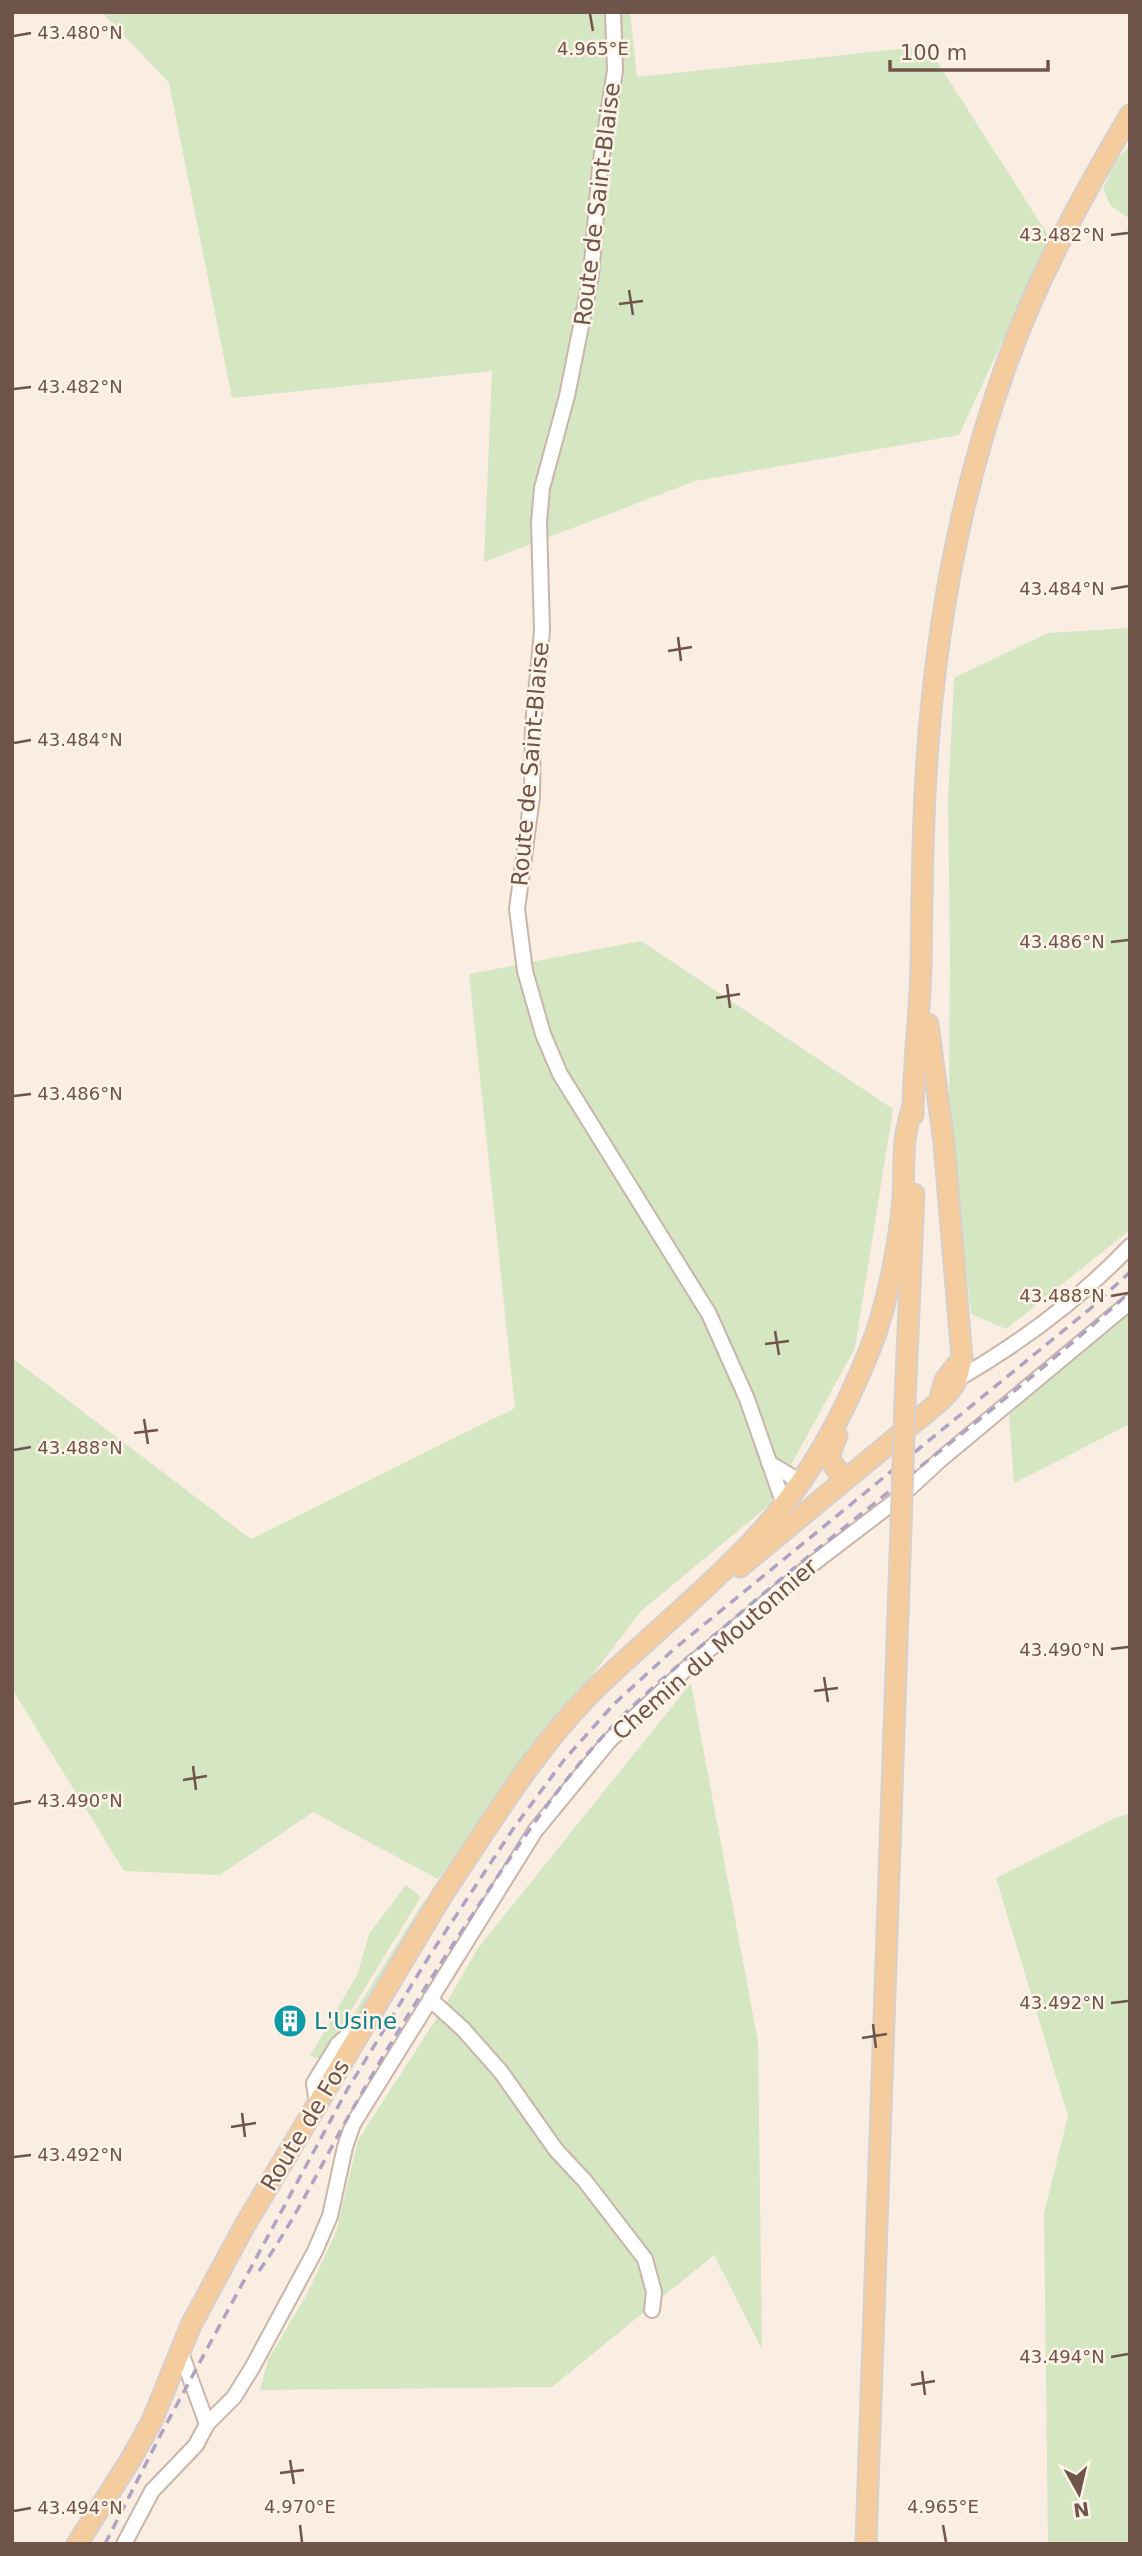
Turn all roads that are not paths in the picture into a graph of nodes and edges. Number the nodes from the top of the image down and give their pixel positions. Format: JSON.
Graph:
{"nodes":[{"id":1,"x":613,"y":12,"type":"edge"},
{"id":2,"x":1130,"y":115,"type":"edge"},
{"id":3,"x":920,"y":992,"type":"junction"},
{"id":4,"x":913,"y":1105,"type":"junction"},
{"id":5,"x":1130,"y":1246,"type":"edge"},
{"id":6,"x":1130,"y":1302,"type":"edge"},
{"id":7,"x":866,"y":1357,"type":"junction"},
{"id":8,"x":962,"y":1358,"type":"junction"},
{"id":9,"x":993,"y":1359,"type":"junction"},
{"id":10,"x":958,"y":1379,"type":"junction"},
{"id":11,"x":939,"y":1402,"type":"junction"},
{"id":12,"x":769,"y":1463,"type":"junction"},
{"id":13,"x":846,"y":1479,"type":"junction"},
{"id":14,"x":801,"y":1482,"type":"junction"},
{"id":15,"x":783,"y":1502,"type":"junction"},
{"id":16,"x":810,"y":1511,"type":"junction"},
{"id":17,"x":654,"y":1635,"type":"junction"},
{"id":18,"x":430,"y":1999,"type":"junction"},
{"id":19,"x":652,"y":2310,"type":"dead end"},
{"id":20,"x":180,"y":2350,"type":"junction"},
{"id":21,"x":207,"y":2424,"type":"junction"},
{"id":22,"x":77,"y":2544,"type":"edge"},
{"id":23,"x":124,"y":2544,"type":"edge"},
{"id":24,"x":866,"y":2544,"type":"edge"}],
"edges":[{"from":1,"to":12,"type":"street","name":"Route de Saint-Blaise"},
{"from":2,"to":3,"type":"main road"},
{"from":3,"to":4,"type":"main road"},
{"from":3,"to":8,"type":"main road"},
{"from":4,"to":7,"type":"main road"},
{"from":4,"to":24,"type":"main road","bridge":true},
{"from":5,"to":9,"type":"street"},
{"from":6,"to":18,"type":"street","name":"Chemin du Moutonnier"},
{"from":7,"to":13,"type":"main road"},
{"from":7,"to":14,"type":"main road"},
{"from":8,"to":9,"type":"street"},
{"from":8,"to":10,"type":"main road"},
{"from":8,"to":11,"type":"main road"},
{"from":9,"to":10,"type":"street"},
{"from":10,"to":11,"type":"main road"},
{"from":11,"to":13,"type":"main road"},
{"from":12,"to":14,"type":"street"},
{"from":12,"to":15,"type":"street","name":"Route de Saint-Blaise"},
{"from":13,"to":14,"type":"main road"},
{"from":13,"to":16,"type":"main road"},
{"from":14,"to":15,"type":"main road"},
{"from":14,"to":16,"type":"main road"},
{"from":15,"to":16,"type":"main road"},
{"from":15,"to":17,"type":"main road"},
{"from":16,"to":17,"type":"main road"},
{"from":17,"to":20,"type":"main road","name":"Route de Fos"},
{"from":18,"to":19,"type":"street"},
{"from":18,"to":21,"type":"street","name":"Chemin du Moutonnier"},
{"from":20,"to":21,"type":"street"},
{"from":20,"to":22,"type":"main road","name":"Route de Fos"},
{"from":21,"to":23,"type":"street","name":"Chemin du Moutonnier"}]}
